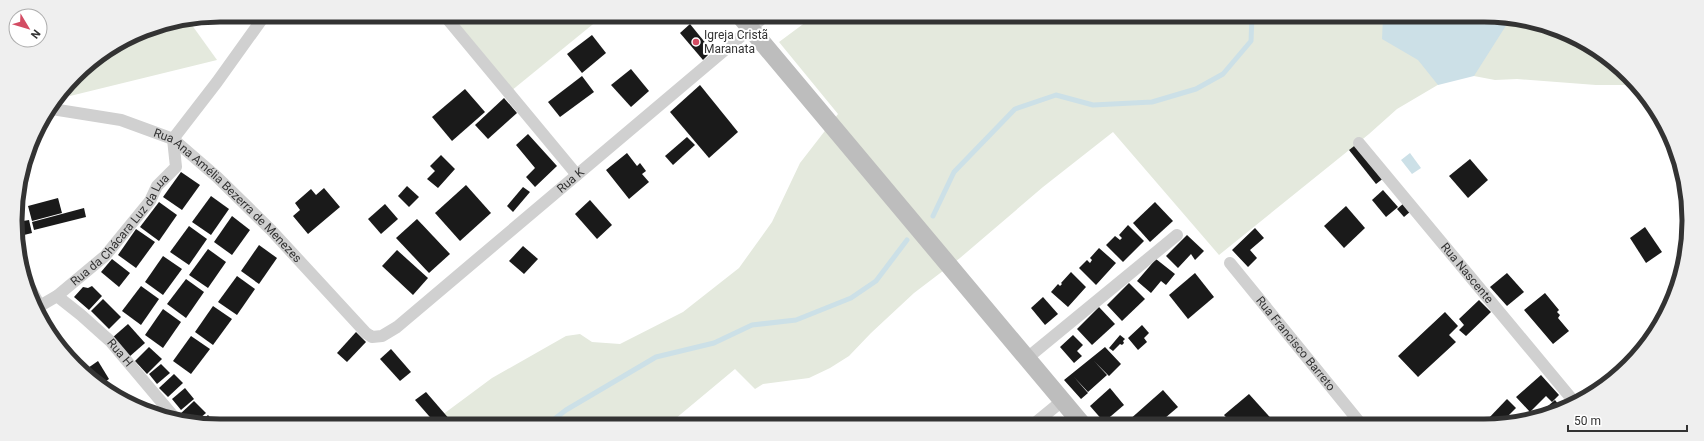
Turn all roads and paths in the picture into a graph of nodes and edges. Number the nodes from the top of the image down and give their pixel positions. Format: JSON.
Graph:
{"nodes":[{"id":1,"x":260,"y":22,"type":"edge"},
{"id":2,"x":450,"y":22,"type":"edge"},
{"id":3,"x":745,"y":22,"type":"edge"},
{"id":4,"x":55,"y":110,"type":"edge"},
{"id":5,"x":173,"y":139,"type":"junction"},
{"id":6,"x":1359,"y":143,"type":"dead end"},
{"id":7,"x":577,"y":175,"type":"junction"},
{"id":8,"x":1177,"y":235,"type":"dead end"},
{"id":9,"x":1230,"y":263,"type":"dead end"},
{"id":10,"x":57,"y":296,"type":"junction"},
{"id":11,"x":41,"y":305,"type":"edge"},
{"id":12,"x":372,"y":337,"type":"joint"},
{"id":13,"x":1026,"y":359,"type":"junction"},
{"id":14,"x":1572,"y":399,"type":"edge"},
{"id":15,"x":1062,"y":401,"type":"junction"},
{"id":16,"x":170,"y":412,"type":"edge"},
{"id":17,"x":1040,"y":419,"type":"edge"},
{"id":18,"x":1078,"y":419,"type":"edge"},
{"id":19,"x":1357,"y":419,"type":"edge"}],
"edges":[{"from":1,"to":5,"type":"street"},
{"from":2,"to":7,"type":"street"},
{"from":3,"to":7,"type":"street","name":"Rua K"},
{"from":3,"to":13,"type":"street"},
{"from":4,"to":5,"type":"street","name":"Rua Ana Amélia Bezerra de Menezes"},
{"from":5,"to":10,"type":"street","name":"Rua da Chácara Luz da Lua"},
{"from":5,"to":12,"type":"street","name":"Rua Ana Amélia Bezerra de Menezes"},
{"from":6,"to":14,"type":"street","name":"Rua Nascente"},
{"from":7,"to":12,"type":"street","name":"Rua K"},
{"from":8,"to":13,"type":"street"},
{"from":9,"to":19,"type":"street","name":"Rua Francisco Barreto"},
{"from":10,"to":11,"type":"street","name":"Rua da Chácara Luz da Lua"},
{"from":10,"to":16,"type":"street","name":"Rua H"},
{"from":13,"to":15,"type":"street"},
{"from":15,"to":17,"type":"street"},
{"from":15,"to":18,"type":"street"}]}
